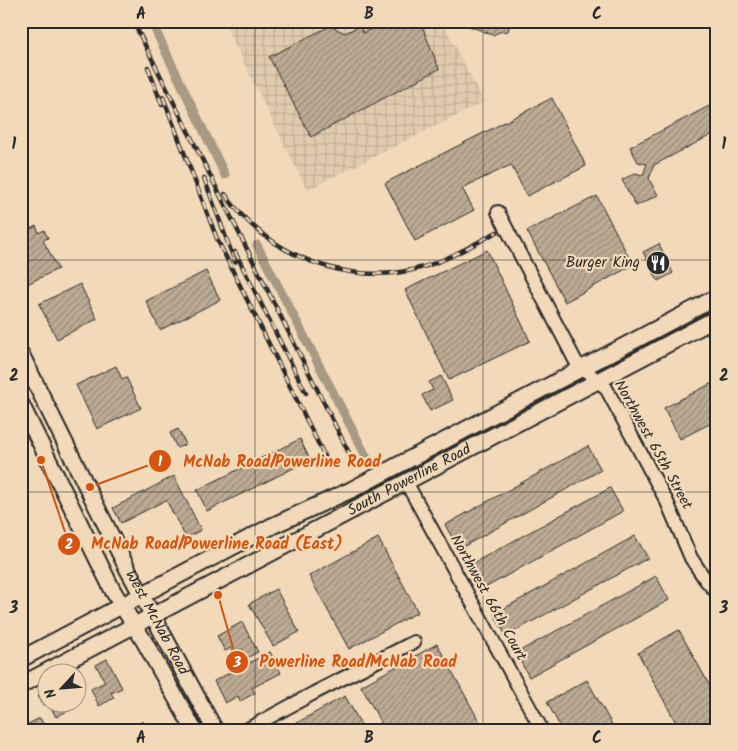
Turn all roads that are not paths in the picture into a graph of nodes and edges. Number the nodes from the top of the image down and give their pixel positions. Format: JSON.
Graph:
{"nodes":[{"id":1,"x":498,"y":212,"type":"dead end"},
{"id":2,"x":717,"y":297,"type":"edge"},
{"id":3,"x":717,"y":318,"type":"edge"},
{"id":4,"x":21,"y":354,"type":"edge"},
{"id":5,"x":582,"y":368,"type":"junction"},
{"id":6,"x":597,"y":381,"type":"junction"},
{"id":7,"x":21,"y":404,"type":"edge"},
{"id":8,"x":406,"y":482,"type":"junction"},
{"id":9,"x":717,"y":593,"type":"edge"},
{"id":10,"x":141,"y":595,"type":"junction"},
{"id":11,"x":122,"y":605,"type":"junction"},
{"id":12,"x":152,"y":616,"type":"junction"},
{"id":13,"x":134,"y":625,"type":"junction"},
{"id":14,"x":414,"y":642,"type":"dead end"},
{"id":15,"x":21,"y":659,"type":"edge"},
{"id":16,"x":21,"y":685,"type":"edge"},
{"id":17,"x":194,"y":730,"type":"edge"},
{"id":18,"x":214,"y":730,"type":"edge"},
{"id":19,"x":246,"y":730,"type":"edge"},
{"id":20,"x":542,"y":730,"type":"edge"}],
"edges":[{"from":1,"to":5,"type":"street","name":"Northwest 65th Street"},
{"from":2,"to":5,"type":"main road","name":"South Powerline Road"},
{"from":3,"to":6,"type":"main road","name":"South Powerline Road"},
{"from":4,"to":10,"type":"main road","name":"West McNab Road"},
{"from":5,"to":6,"type":"street","name":"Northwest 65th Street"},
{"from":5,"to":10,"type":"main road","name":"South Powerline Road"},
{"from":6,"to":8,"type":"main road","name":"South Powerline Road"},
{"from":6,"to":9,"type":"street","name":"Northwest 65th Street"},
{"from":7,"to":11,"type":"main road","name":"West McNab Road"},
{"from":8,"to":12,"type":"main road","name":"South Powerline Road"},
{"from":8,"to":20,"type":"street","name":"Northwest 66th Court"},
{"from":10,"to":11,"type":"main road","name":"South Powerline Road"},
{"from":10,"to":12,"type":"main road","name":"West McNab Road"},
{"from":11,"to":13,"type":"main road","name":"West McNab Road"},
{"from":11,"to":15,"type":"main road","name":"South Powerline Road"},
{"from":12,"to":13,"type":"main road","name":"South Powerline Road"},
{"from":12,"to":18,"type":"main road","name":"West McNab Road"},
{"from":13,"to":16,"type":"main road","name":"South Powerline Road"},
{"from":13,"to":17,"type":"main road","name":"West McNab Road"},
{"from":14,"to":19,"type":"street"}]}
